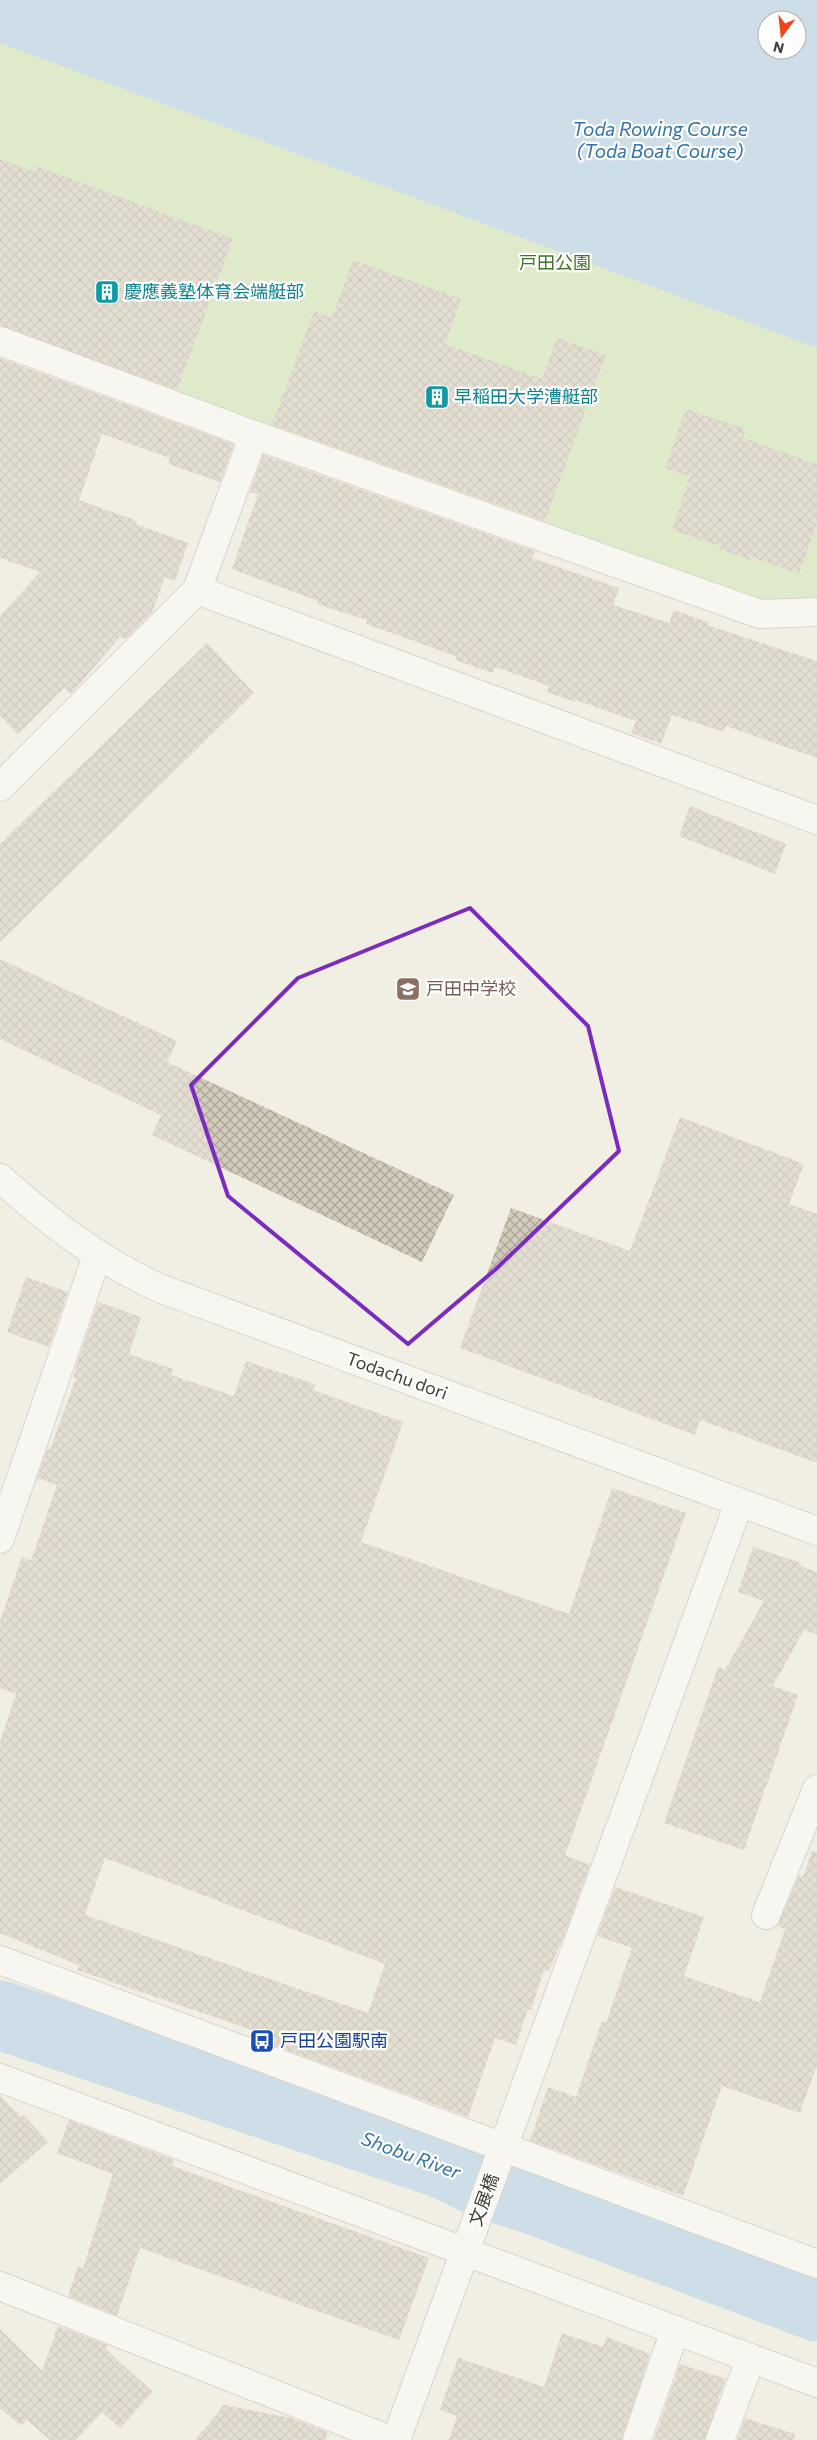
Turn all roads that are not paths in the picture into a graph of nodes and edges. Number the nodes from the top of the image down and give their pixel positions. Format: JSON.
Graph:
{"nodes":[{"id":1,"x":0,"y":341,"type":"edge"},
{"id":2,"x":254,"y":435,"type":"junction"},
{"id":3,"x":197,"y":590,"type":"junction"},
{"id":4,"x":817,"y":612,"type":"edge"},
{"id":5,"x":0,"y":788,"type":"edge"},
{"id":6,"x":817,"y":820,"type":"edge"},
{"id":7,"x":0,"y":1178,"type":"edge"},
{"id":8,"x":97,"y":1256,"type":"junction"},
{"id":9,"x":739,"y":1503,"type":"junction"},
{"id":10,"x":817,"y":1531,"type":"edge"},
{"id":11,"x":0,"y":1539,"type":"edge"},
{"id":12,"x":817,"y":1789,"type":"edge"},
{"id":13,"x":766,"y":1915,"type":"dead end"},
{"id":14,"x":0,"y":1960,"type":"edge"},
{"id":15,"x":0,"y":2078,"type":"edge"},
{"id":16,"x":500,"y":2156,"type":"junction"},
{"id":17,"x":468,"y":2244,"type":"junction"},
{"id":18,"x":817,"y":2264,"type":"edge"},
{"id":19,"x":0,"y":2286,"type":"edge"},
{"id":20,"x":676,"y":2330,"type":"junction"},
{"id":21,"x":751,"y":2358,"type":"junction"},
{"id":22,"x":817,"y":2382,"type":"edge"},
{"id":23,"x":390,"y":2440,"type":"edge"},
{"id":24,"x":396,"y":2440,"type":"edge"},
{"id":25,"x":636,"y":2440,"type":"edge"},
{"id":26,"x":720,"y":2440,"type":"edge"}],
"edges":[{"from":1,"to":2,"type":"street"},
{"from":2,"to":3,"type":"street"},
{"from":2,"to":4,"type":"street"},
{"from":3,"to":5,"type":"street"},
{"from":3,"to":6,"type":"street"},
{"from":7,"to":8,"type":"street","name":"Todachu dori"},
{"from":8,"to":9,"type":"street","name":"Todachu dori"},
{"from":8,"to":11,"type":"street"},
{"from":9,"to":10,"type":"street","name":"Todachu dori"},
{"from":9,"to":16,"type":"street","name":"文展橋"},
{"from":12,"to":13,"type":"street"},
{"from":14,"to":16,"type":"street"},
{"from":15,"to":17,"type":"street"},
{"from":16,"to":17,"type":"street","name":"文展橋"},
{"from":16,"to":18,"type":"street"},
{"from":17,"to":20,"type":"street"},
{"from":17,"to":24,"type":"street","name":"文展橋"},
{"from":19,"to":23,"type":"street"},
{"from":20,"to":21,"type":"street"},
{"from":20,"to":25,"type":"street"},
{"from":21,"to":22,"type":"street"},
{"from":21,"to":26,"type":"street"}]}
